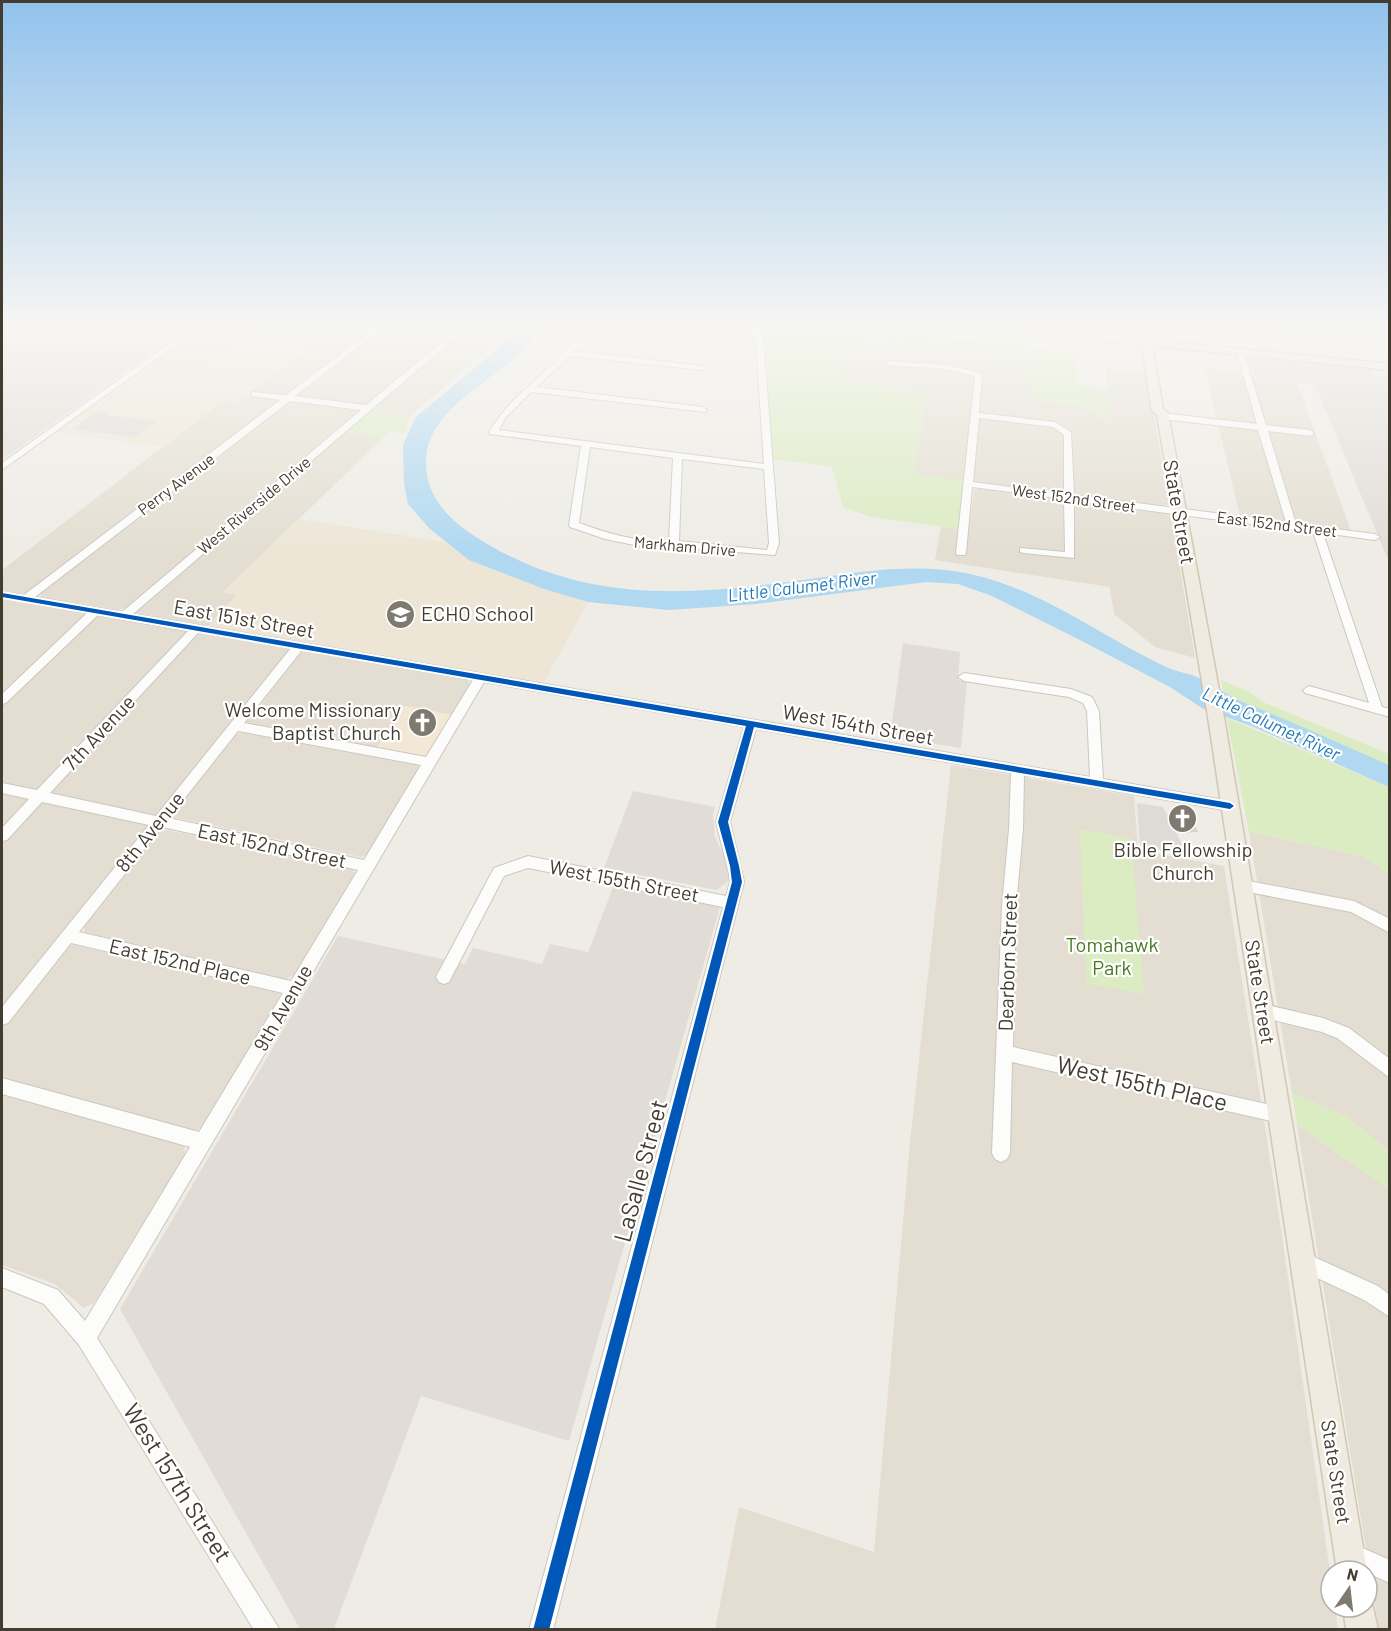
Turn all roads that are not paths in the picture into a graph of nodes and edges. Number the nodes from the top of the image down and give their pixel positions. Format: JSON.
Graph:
{"nodes":[{"id":1,"x":93,"y":401,"type":"edge"},
{"id":2,"x":285,"y":401,"type":"edge"},
{"id":3,"x":307,"y":401,"type":"edge"},
{"id":4,"x":375,"y":401,"type":"edge"},
{"id":5,"x":518,"y":401,"type":"edge"},
{"id":6,"x":630,"y":401,"type":"edge"},
{"id":7,"x":764,"y":401,"type":"edge"},
{"id":8,"x":977,"y":401,"type":"edge"},
{"id":9,"x":1157,"y":401,"type":"edge"},
{"id":10,"x":1255,"y":401,"type":"edge"},
{"id":11,"x":367,"y":408,"type":"junction"},
{"id":12,"x":703,"y":410,"type":"dead end"},
{"id":13,"x":976,"y":415,"type":"junction"},
{"id":14,"x":1162,"y":415,"type":"junction"},
{"id":15,"x":1263,"y":428,"type":"junction"},
{"id":16,"x":1310,"y":433,"type":"dead end"},
{"id":17,"x":586,"y":444,"type":"junction"},
{"id":18,"x":678,"y":456,"type":"junction"},
{"id":19,"x":2,"y":467,"type":"edge"},
{"id":20,"x":769,"y":467,"type":"junction"},
{"id":21,"x":969,"y":484,"type":"junction"},
{"id":22,"x":1068,"y":497,"type":"junction"},
{"id":23,"x":1179,"y":512,"type":"junction"},
{"id":24,"x":1292,"y":526,"type":"junction"},
{"id":25,"x":1317,"y":530,"type":"junction"},
{"id":26,"x":1375,"y":537,"type":"dead end"},
{"id":27,"x":674,"y":544,"type":"junction"},
{"id":28,"x":1024,"y":550,"type":"dead end"},
{"id":29,"x":960,"y":553,"type":"dead end"},
{"id":30,"x":2,"y":595,"type":"edge"},
{"id":31,"x":26,"y":599,"type":"junction"},
{"id":32,"x":96,"y":611,"type":"junction"},
{"id":33,"x":124,"y":616,"type":"junction"},
{"id":34,"x":196,"y":629,"type":"junction"},
{"id":35,"x":299,"y":646,"type":"junction"},
{"id":36,"x":964,"y":677,"type":"dead end"},
{"id":37,"x":480,"y":678,"type":"junction"},
{"id":38,"x":1309,"y":690,"type":"dead end"},
{"id":39,"x":2,"y":700,"type":"edge"},
{"id":40,"x":1383,"y":711,"type":"edge"},
{"id":41,"x":751,"y":724,"type":"junction"},
{"id":42,"x":236,"y":726,"type":"junction"},
{"id":43,"x":430,"y":762,"type":"junction"},
{"id":44,"x":1017,"y":770,"type":"junction"},
{"id":45,"x":1098,"y":784,"type":"junction"},
{"id":46,"x":2,"y":788,"type":"edge"},
{"id":47,"x":39,"y":796,"type":"junction"},
{"id":48,"x":1230,"y":806,"type":"junction"},
{"id":49,"x":159,"y":822,"type":"junction"},
{"id":50,"x":2,"y":837,"type":"edge"},
{"id":51,"x":367,"y":866,"type":"junction"},
{"id":52,"x":1243,"y":886,"type":"junction"},
{"id":53,"x":732,"y":903,"type":"junction"},
{"id":54,"x":1389,"y":927,"type":"edge"},
{"id":55,"x":67,"y":936,"type":"junction"},
{"id":56,"x":444,"y":977,"type":"dead end"},
{"id":57,"x":294,"y":989,"type":"junction"},
{"id":58,"x":1263,"y":1011,"type":"junction"},
{"id":59,"x":2,"y":1018,"type":"edge"},
{"id":60,"x":1005,"y":1053,"type":"junction"},
{"id":61,"x":1389,"y":1070,"type":"edge"},
{"id":62,"x":2,"y":1086,"type":"edge"},
{"id":63,"x":1280,"y":1115,"type":"junction"},
{"id":64,"x":204,"y":1142,"type":"junction"},
{"id":65,"x":1001,"y":1153,"type":"dead end"},
{"id":66,"x":1303,"y":1261,"type":"junction"},
{"id":67,"x":2,"y":1278,"type":"edge"},
{"id":68,"x":1389,"y":1307,"type":"edge"},
{"id":69,"x":86,"y":1338,"type":"junction"},
{"id":70,"x":1351,"y":1559,"type":"edge"},
{"id":71,"x":268,"y":1629,"type":"edge"},
{"id":72,"x":541,"y":1629,"type":"edge"}],
"edges":[{"from":1,"to":19,"type":"street"},
{"from":2,"to":31,"type":"street","name":"Perry Avenue"},
{"from":3,"to":11,"type":"street"},
{"from":4,"to":11,"type":"street","name":"West Riverside Drive"},
{"from":5,"to":17,"type":"street"},
{"from":6,"to":12,"type":"street"},
{"from":7,"to":20,"type":"street"},
{"from":8,"to":13,"type":"street"},
{"from":9,"to":14,"type":"main road","name":"State Street"},
{"from":10,"to":15,"type":"street"},
{"from":11,"to":33,"type":"street","name":"West Riverside Drive"},
{"from":13,"to":21,"type":"street"},
{"from":13,"to":22,"type":"street"},
{"from":14,"to":15,"type":"street"},
{"from":14,"to":23,"type":"main road","name":"State Street"},
{"from":15,"to":16,"type":"street"},
{"from":15,"to":24,"type":"street"},
{"from":17,"to":18,"type":"street"},
{"from":17,"to":27,"type":"street","name":"Markham Drive"},
{"from":18,"to":20,"type":"street"},
{"from":18,"to":27,"type":"street"},
{"from":20,"to":27,"type":"street","name":"Markham Drive"},
{"from":21,"to":22,"type":"street","name":"West 152nd Street"},
{"from":21,"to":29,"type":"street"},
{"from":22,"to":23,"type":"street","name":"West 152nd Street"},
{"from":22,"to":28,"type":"street"},
{"from":23,"to":24,"type":"street","name":"East 152nd Street"},
{"from":23,"to":48,"type":"main road","name":"State Street"},
{"from":24,"to":25,"type":"street","name":"East 152nd Street"},
{"from":25,"to":26,"type":"street","name":"East 152nd Street"},
{"from":25,"to":40,"type":"street"},
{"from":30,"to":31,"type":"street","name":"East 151st Street"},
{"from":31,"to":32,"type":"street","name":"East 151st Street"},
{"from":32,"to":33,"type":"street","name":"East 151st Street"},
{"from":32,"to":39,"type":"street"},
{"from":33,"to":34,"type":"street","name":"East 151st Street"},
{"from":34,"to":35,"type":"street","name":"East 151st Street"},
{"from":34,"to":47,"type":"street","name":"7th Avenue"},
{"from":35,"to":37,"type":"street","name":"East 151st Street"},
{"from":35,"to":42,"type":"street","name":"8th Avenue"},
{"from":36,"to":45,"type":"street"},
{"from":37,"to":41,"type":"street","name":"West 154th Street"},
{"from":37,"to":43,"type":"street","name":"9th Avenue"},
{"from":38,"to":40,"type":"street"},
{"from":41,"to":44,"type":"street","name":"West 154th Street"},
{"from":41,"to":53,"type":"street","name":"LaSalle Street"},
{"from":42,"to":43,"type":"street"},
{"from":42,"to":49,"type":"street","name":"8th Avenue"},
{"from":43,"to":51,"type":"street","name":"9th Avenue"},
{"from":44,"to":45,"type":"street","name":"West 154th Street"},
{"from":44,"to":60,"type":"street","name":"Dearborn Street"},
{"from":45,"to":48,"type":"street","name":"West 154th Street"},
{"from":46,"to":47,"type":"street","name":"East 152nd Street"},
{"from":47,"to":49,"type":"street","name":"East 152nd Street"},
{"from":47,"to":50,"type":"street","name":"7th Avenue"},
{"from":48,"to":52,"type":"main road","name":"State Street"},
{"from":49,"to":51,"type":"street","name":"East 152nd Street"},
{"from":49,"to":55,"type":"street","name":"8th Avenue"},
{"from":51,"to":57,"type":"street","name":"9th Avenue"},
{"from":52,"to":54,"type":"street"},
{"from":52,"to":58,"type":"main road","name":"State Street"},
{"from":53,"to":56,"type":"street","name":"West 155th Street"},
{"from":53,"to":72,"type":"street","name":"LaSalle Street"},
{"from":55,"to":57,"type":"street","name":"East 152nd Place"},
{"from":55,"to":59,"type":"street","name":"8th Avenue"},
{"from":57,"to":64,"type":"street","name":"9th Avenue"},
{"from":58,"to":61,"type":"street"},
{"from":58,"to":63,"type":"main road","name":"State Street"},
{"from":60,"to":63,"type":"street","name":"West 155th Place"},
{"from":60,"to":65,"type":"street","name":"Dearborn Street"},
{"from":62,"to":64,"type":"street"},
{"from":63,"to":66,"type":"main road","name":"State Street"},
{"from":64,"to":69,"type":"street","name":"9th Avenue"},
{"from":66,"to":68,"type":"street"},
{"from":66,"to":70,"type":"main road","name":"State Street"},
{"from":67,"to":69,"type":"street","name":"West 157th Street"},
{"from":69,"to":71,"type":"street","name":"West 157th Street"}]}
